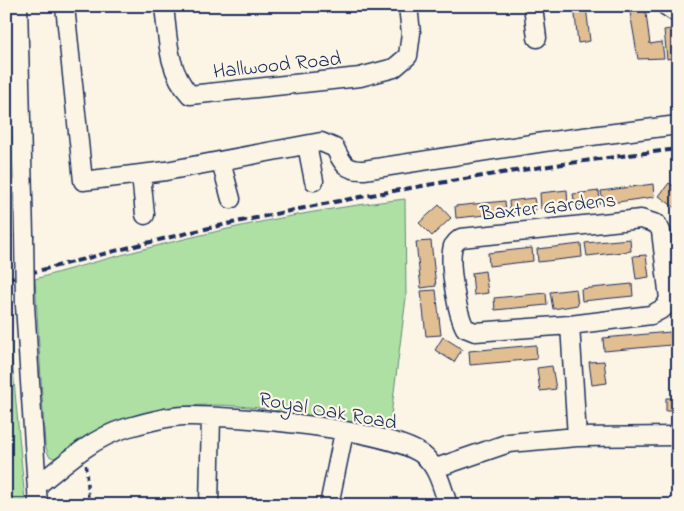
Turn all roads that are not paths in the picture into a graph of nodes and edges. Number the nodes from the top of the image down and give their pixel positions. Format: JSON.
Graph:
{"nodes":[{"id":1,"x":18,"y":6,"type":"edge"},
{"id":2,"x":65,"y":6,"type":"edge"},
{"id":3,"x":164,"y":6,"type":"edge"},
{"id":4,"x":408,"y":6,"type":"edge"},
{"id":5,"x":533,"y":6,"type":"edge"},
{"id":6,"x":666,"y":6,"type":"edge"},
{"id":7,"x":678,"y":14,"type":"edge"},
{"id":8,"x":537,"y":38,"type":"dead end"},
{"id":9,"x":12,"y":46,"type":"edge"},
{"id":10,"x":678,"y":125,"type":"edge"},
{"id":11,"x":307,"y":145,"type":"junction"},
{"id":12,"x":221,"y":162,"type":"junction"},
{"id":13,"x":141,"y":174,"type":"junction"},
{"id":14,"x":314,"y":181,"type":"dead end"},
{"id":15,"x":230,"y":199,"type":"dead end"},
{"id":16,"x":145,"y":215,"type":"dead end"},
{"id":17,"x":570,"y":325,"type":"junction"},
{"id":18,"x":212,"y":417,"type":"junction"},
{"id":19,"x":344,"y":432,"type":"junction"},
{"id":20,"x":678,"y":436,"type":"edge"},
{"id":21,"x":577,"y":437,"type":"junction"},
{"id":22,"x":436,"y":468,"type":"junction"},
{"id":23,"x":37,"y":486,"type":"junction"},
{"id":24,"x":38,"y":505,"type":"edge"},
{"id":25,"x":209,"y":505,"type":"edge"},
{"id":26,"x":329,"y":505,"type":"edge"},
{"id":27,"x":448,"y":505,"type":"edge"}],
"edges":[{"from":1,"to":9,"type":"street"},
{"from":2,"to":13,"type":"street"},
{"from":3,"to":4,"type":"street","name":"Hallwood Road"},
{"from":5,"to":8,"type":"street"},
{"from":6,"to":7,"type":"street"},
{"from":9,"to":23,"type":"street","bridge":true},
{"from":10,"to":11,"type":"street"},
{"from":11,"to":12,"type":"street"},
{"from":11,"to":14,"type":"street"},
{"from":12,"to":13,"type":"street"},
{"from":12,"to":15,"type":"street"},
{"from":13,"to":16,"type":"street"},
{"from":17,"to":17,"type":"street","name":"Baxter Gardens"},
{"from":17,"to":21,"type":"street"},
{"from":18,"to":19,"type":"street","name":"Royal Oak Road"},
{"from":18,"to":23,"type":"street","name":"Royal Oak Road"},
{"from":18,"to":25,"type":"street"},
{"from":19,"to":22,"type":"street","name":"Royal Oak Road"},
{"from":19,"to":26,"type":"street"},
{"from":20,"to":21,"type":"street"},
{"from":21,"to":22,"type":"street"},
{"from":22,"to":27,"type":"street"},
{"from":23,"to":24,"type":"street"}]}
